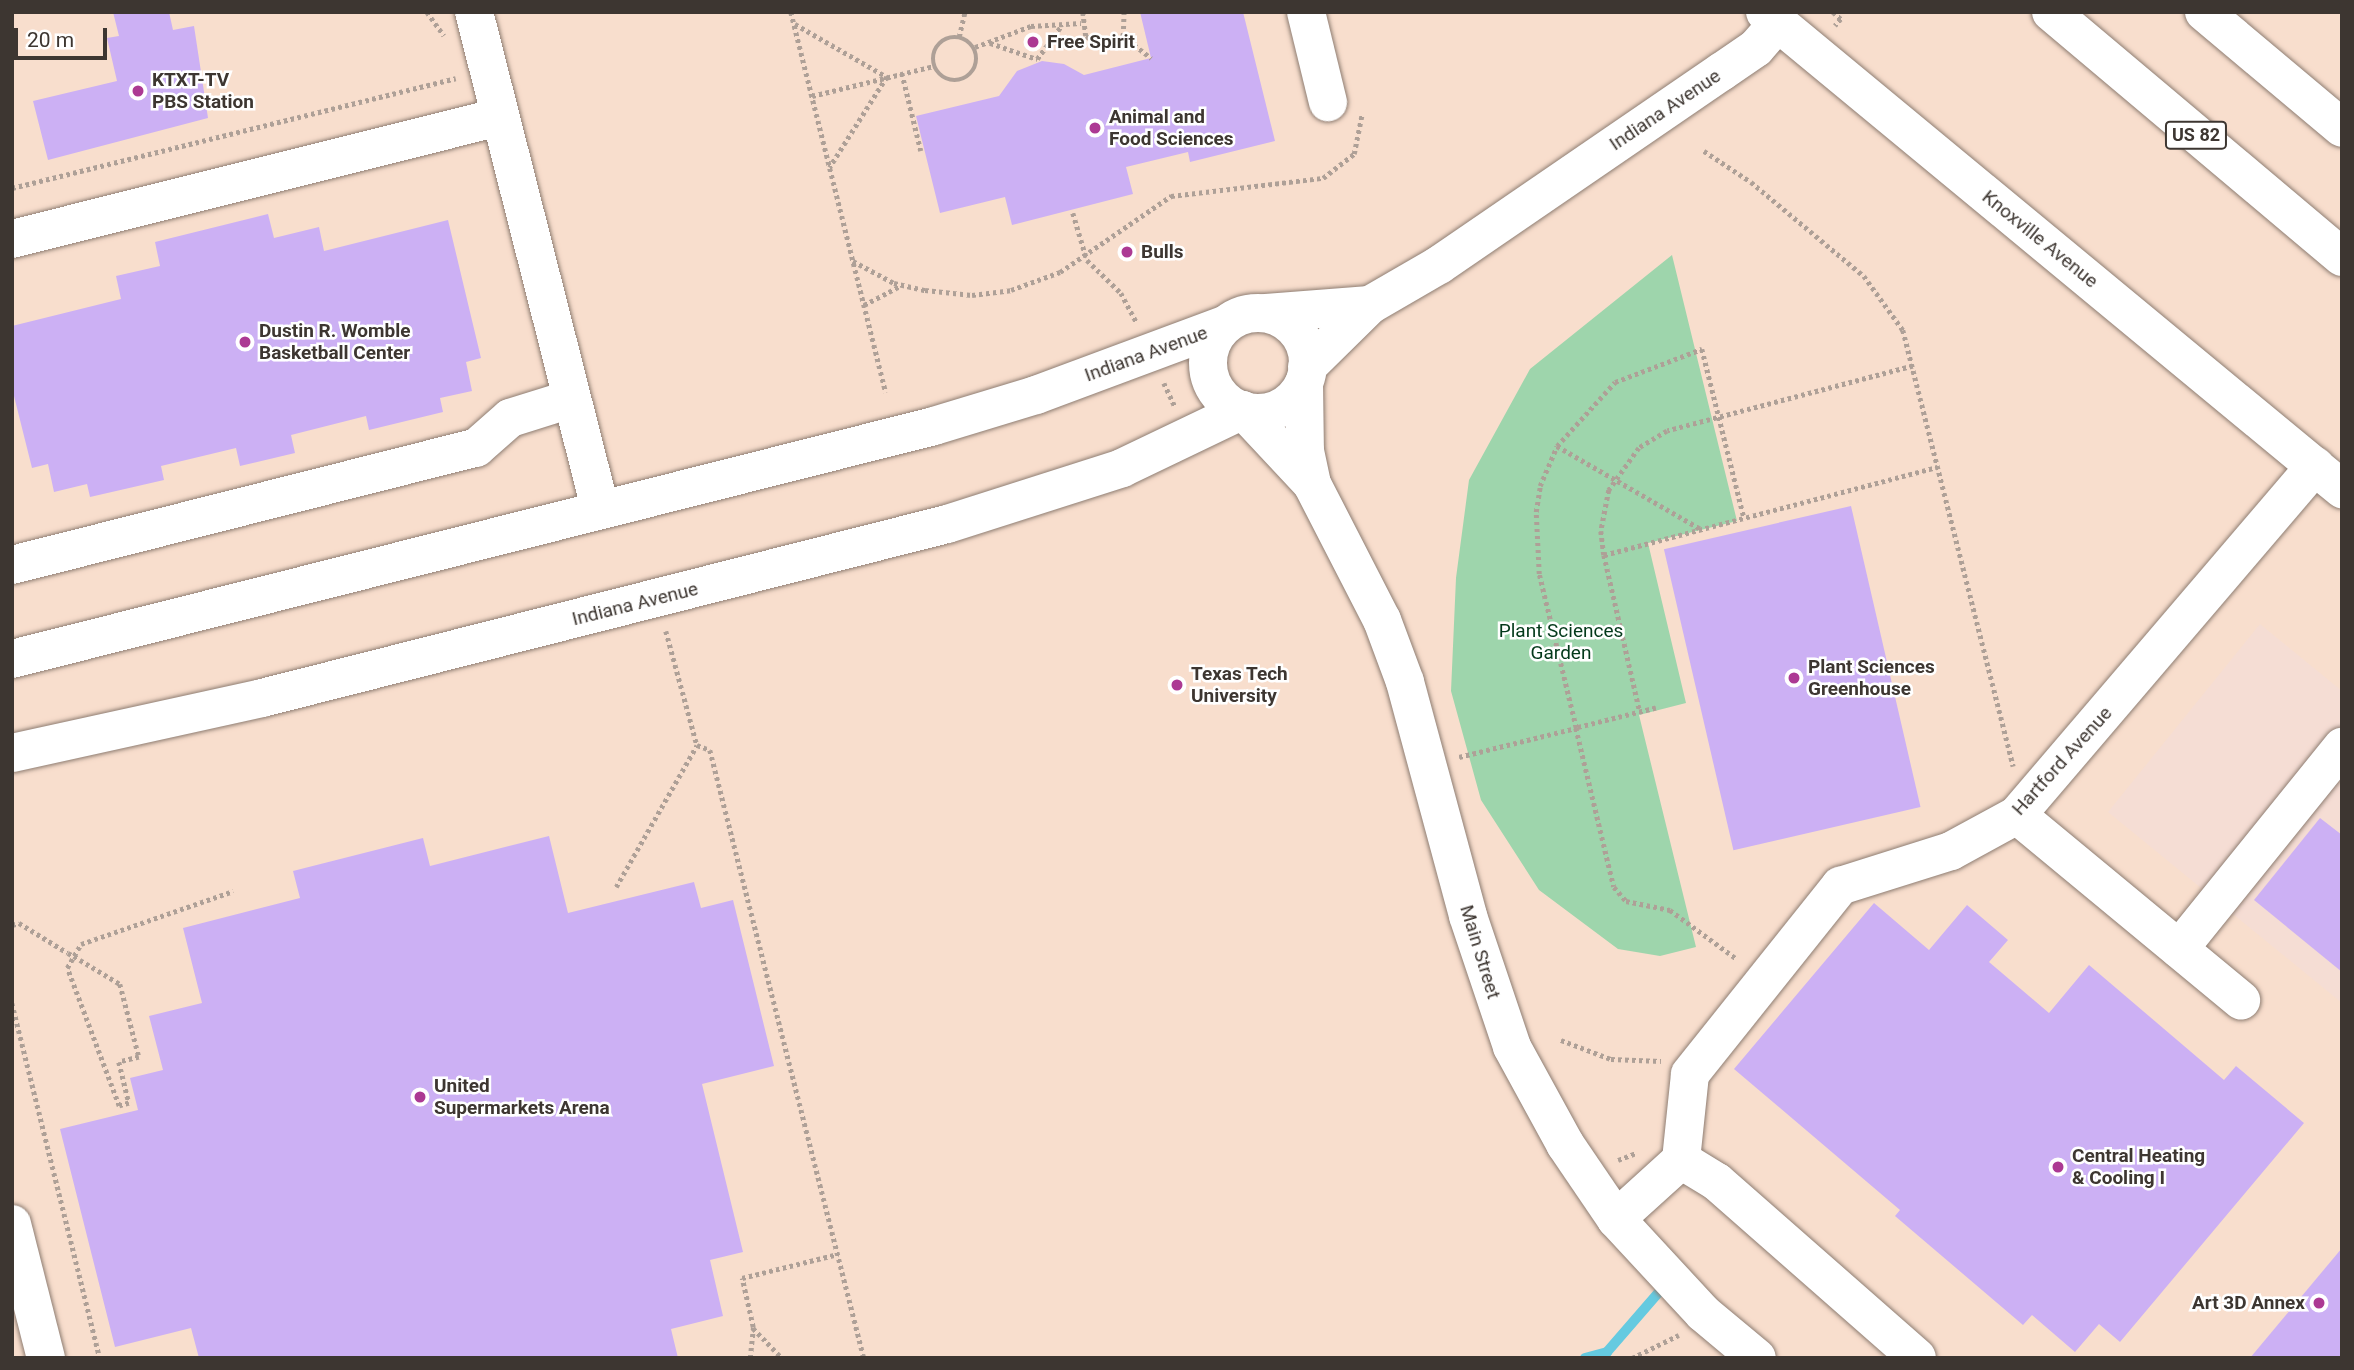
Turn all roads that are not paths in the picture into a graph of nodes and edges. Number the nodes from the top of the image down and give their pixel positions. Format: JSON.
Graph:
{"nodes":[{"id":1,"x":474,"y":12,"type":"edge"},
{"id":2,"x":1306,"y":12,"type":"edge"},
{"id":3,"x":2051,"y":12,"type":"edge"},
{"id":4,"x":2204,"y":12,"type":"edge"},
{"id":5,"x":1771,"y":18,"type":"edge"},
{"id":6,"x":1344,"y":103,"type":"road end"},
{"id":7,"x":499,"y":117,"type":"junction"},
{"id":8,"x":2342,"y":128,"type":"edge"},
{"id":9,"x":12,"y":239,"type":"edge"},
{"id":10,"x":2342,"y":257,"type":"edge"},
{"id":11,"x":1370,"y":305,"type":"junction"},
{"id":12,"x":1266,"y":313,"type":"junction"},
{"id":13,"x":1224,"y":325,"type":"junction"},
{"id":14,"x":1305,"y":375,"type":"junction"},
{"id":15,"x":571,"y":399,"type":"junction"},
{"id":16,"x":1242,"y":410,"type":"junction"},
{"id":17,"x":2329,"y":478,"type":"edge"},
{"id":18,"x":1312,"y":484,"type":"junction"},
{"id":19,"x":600,"y":508,"type":"junction"},
{"id":20,"x":12,"y":565,"type":"edge"},
{"id":21,"x":12,"y":659,"type":"edge"},
{"id":22,"x":2342,"y":747,"type":"edge"},
{"id":23,"x":12,"y":753,"type":"edge"},
{"id":24,"x":2017,"y":815,"type":"junction"},
{"id":25,"x":2179,"y":949,"type":"junction"},
{"id":26,"x":2241,"y":1000,"type":"dead end"},
{"id":27,"x":1665,"y":1155,"type":"junction"},
{"id":28,"x":1607,"y":1205,"type":"junction"},
{"id":29,"x":15,"y":1242,"type":"edge"},
{"id":30,"x":24,"y":1323,"type":"edge"},
{"id":31,"x":46,"y":1358,"type":"edge"},
{"id":32,"x":1756,"y":1358,"type":"edge"},
{"id":33,"x":1917,"y":1358,"type":"edge"}],
"edges":[{"from":1,"to":7,"type":"main road"},
{"from":2,"to":6,"type":"main road"},
{"from":3,"to":10,"type":"main road","number":"US 82"},
{"from":4,"to":8,"type":"main road"},
{"from":5,"to":11,"type":"main road","name":"Indiana Avenue"},
{"from":5,"to":17,"type":"main road","name":"Knoxville Avenue"},
{"from":7,"to":9,"type":"main road"},
{"from":7,"to":15,"type":"main road"},
{"from":11,"to":12,"type":"main road","name":"Indiana Avenue"},
{"from":11,"to":14,"type":"main road","name":"Indiana Avenue"},
{"from":12,"to":13,"type":"main road"},
{"from":12,"to":14,"type":"main road"},
{"from":13,"to":16,"type":"main road"},
{"from":13,"to":19,"type":"main road","name":"Indiana Avenue"},
{"from":14,"to":16,"type":"main road"},
{"from":14,"to":18,"type":"main road","name":"Main Street"},
{"from":15,"to":19,"type":"main road"},
{"from":15,"to":20,"type":"main road"},
{"from":16,"to":18,"type":"main road","name":"Main Street"},
{"from":16,"to":23,"type":"main road","name":"Indiana Avenue"},
{"from":17,"to":24,"type":"main road","name":"Hartford Avenue"},
{"from":18,"to":28,"type":"main road","name":"Main Street"},
{"from":19,"to":21,"type":"main road","name":"Indiana Avenue"},
{"from":22,"to":25,"type":"main road"},
{"from":24,"to":25,"type":"main road"},
{"from":24,"to":27,"type":"main road","name":"Hartford Avenue"},
{"from":25,"to":26,"type":"main road"},
{"from":27,"to":28,"type":"main road"},
{"from":27,"to":33,"type":"main road"},
{"from":28,"to":32,"type":"main road","name":"Main Street"},
{"from":29,"to":30,"type":"main road"},
{"from":30,"to":31,"type":"main road"}]}
